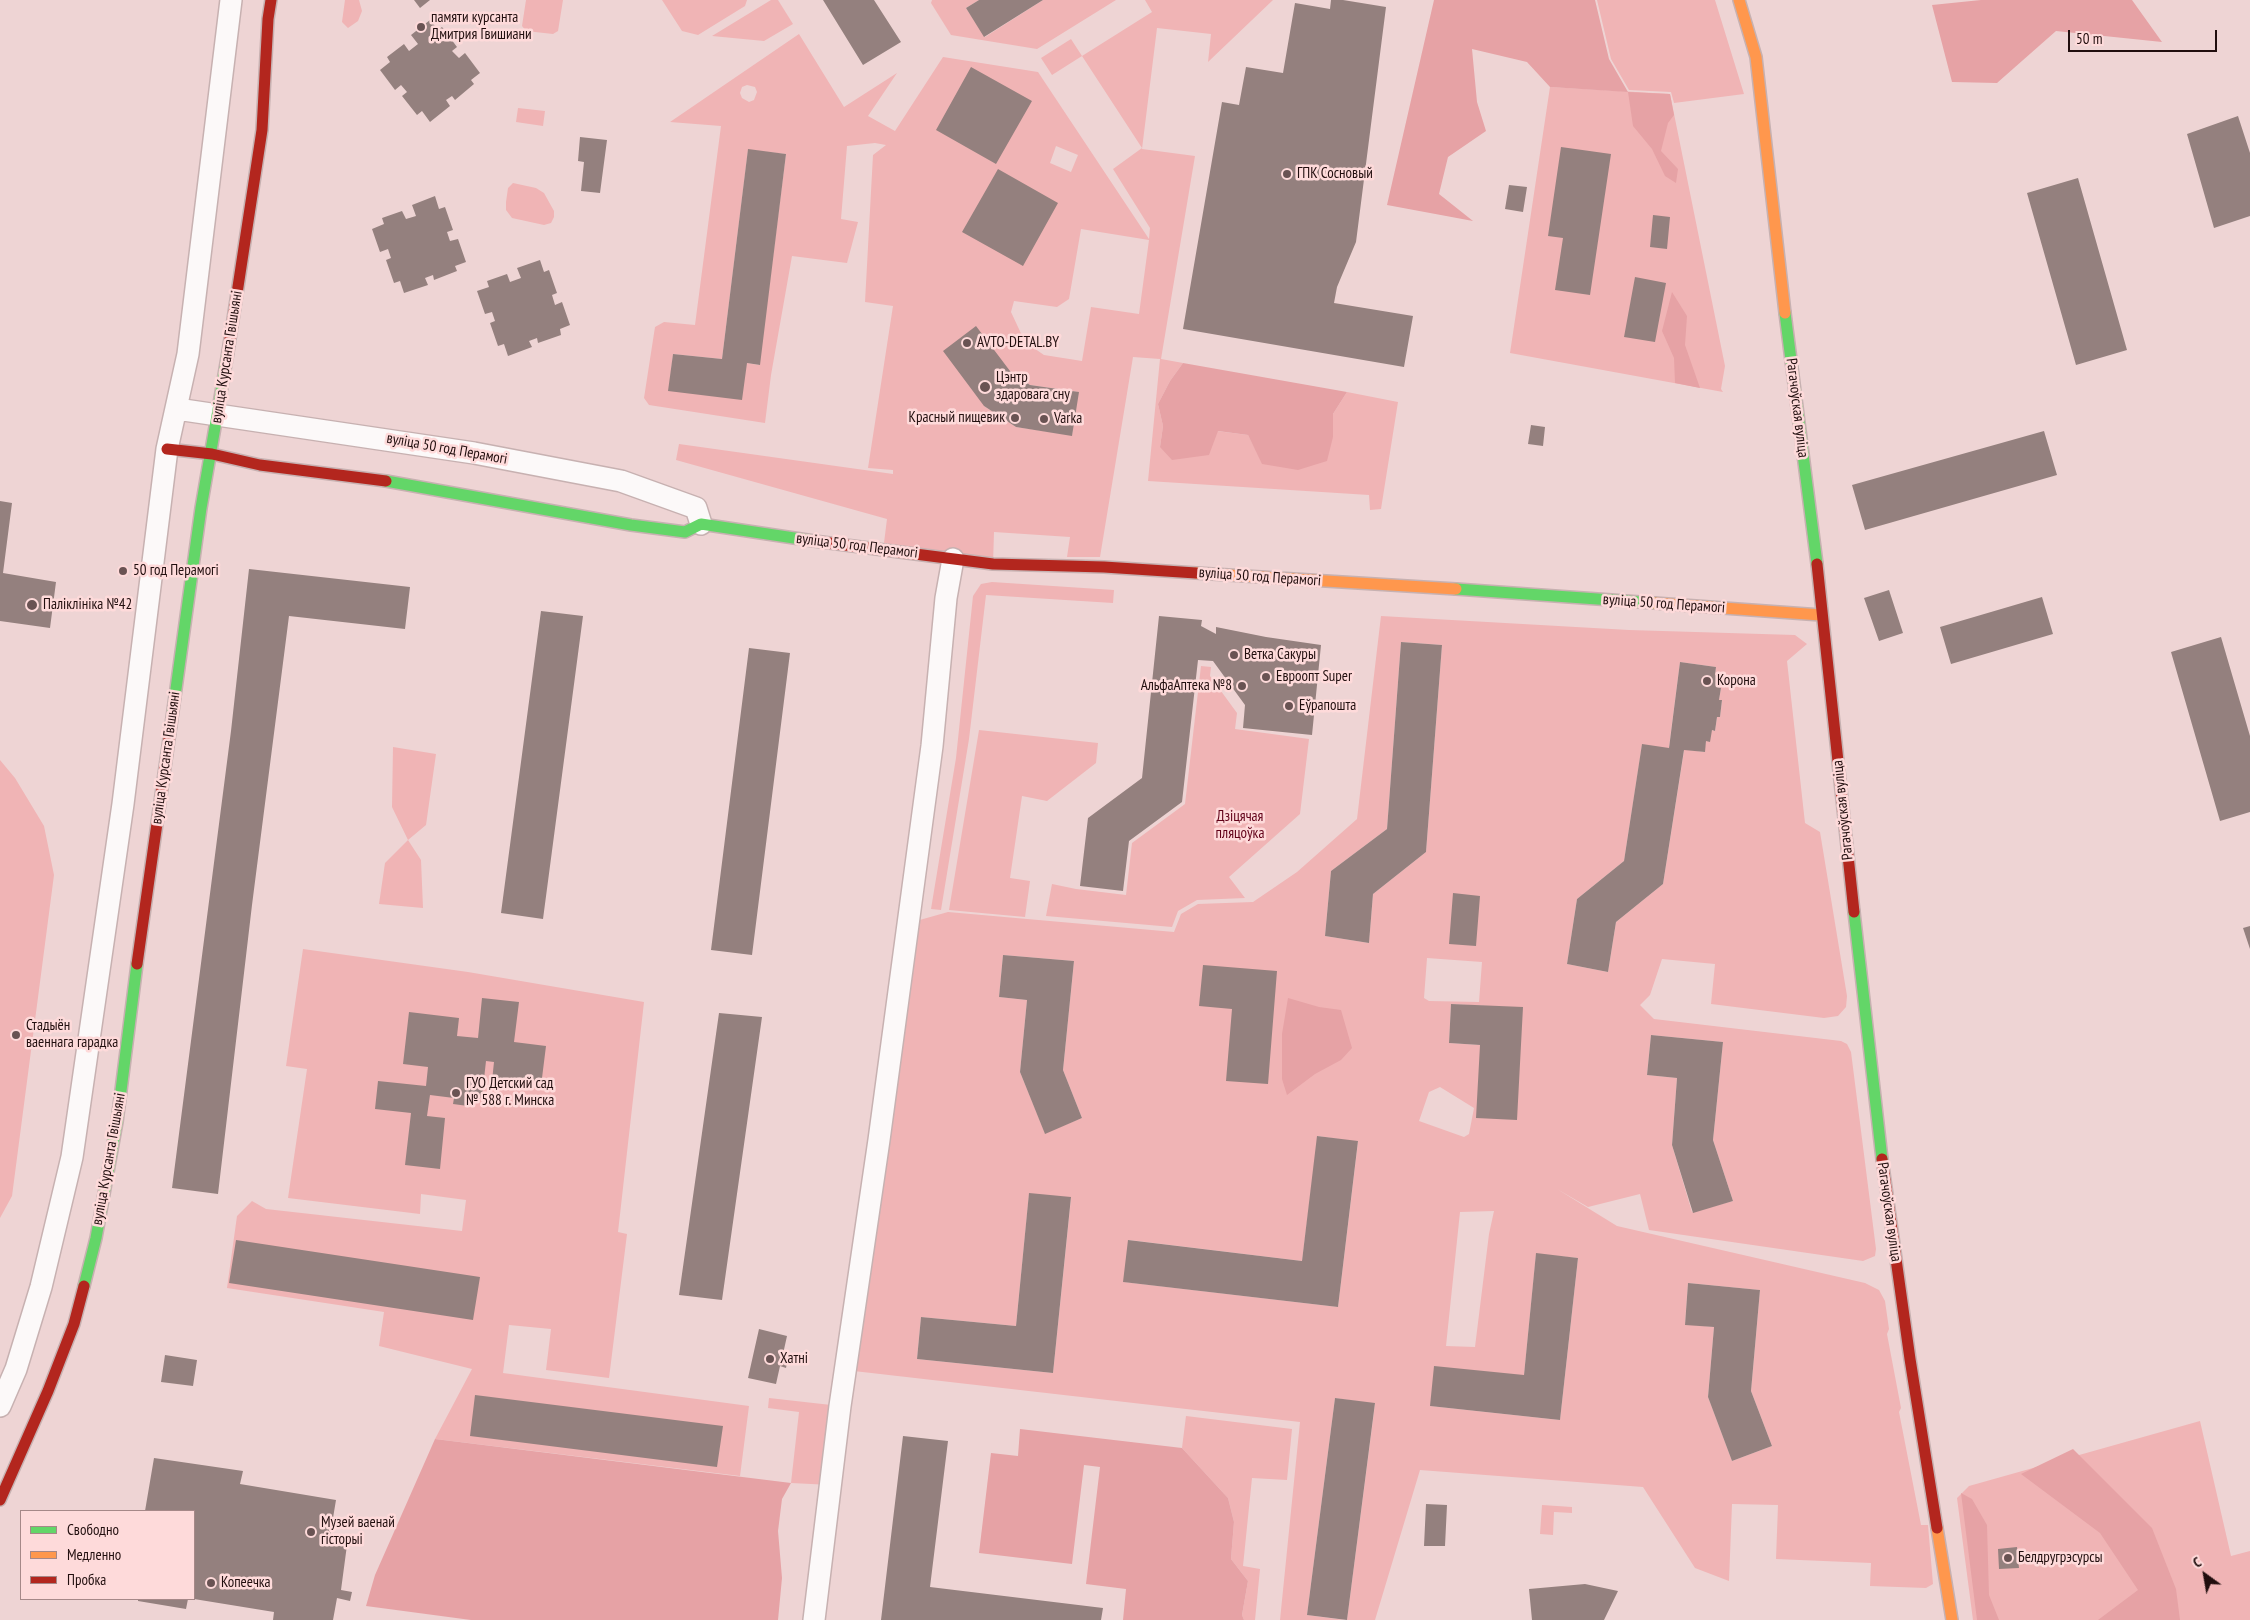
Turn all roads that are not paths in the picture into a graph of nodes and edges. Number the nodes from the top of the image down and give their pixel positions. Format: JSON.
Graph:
{"nodes":[{"id":1,"x":230,"y":0,"type":"edge"},
{"id":2,"x":271,"y":0,"type":"edge"},
{"id":3,"x":1739,"y":0,"type":"edge"},
{"id":4,"x":177,"y":409,"type":"junction"},
{"id":5,"x":217,"y":415,"type":"junction"},
{"id":6,"x":167,"y":449,"type":"junction"},
{"id":7,"x":212,"y":454,"type":"junction"},
{"id":8,"x":701,"y":524,"type":"junction"},
{"id":9,"x":953,"y":559,"type":"junction"},
{"id":10,"x":1821,"y":615,"type":"junction"},
{"id":11,"x":0,"y":1406,"type":"edge"},
{"id":12,"x":0,"y":1500,"type":"edge"},
{"id":13,"x":814,"y":1620,"type":"edge"},
{"id":14,"x":1952,"y":1620,"type":"edge"}],
"edges":[{"from":1,"to":4,"type":"street"},
{"from":2,"to":5,"type":"street","name":"вуліца Курсанта Гвішыяні"},
{"from":3,"to":10,"type":"street","name":"Рагачоўская вуліца"},
{"from":4,"to":5,"type":"street","name":"вуліца 50 год Перамогі"},
{"from":4,"to":6,"type":"street"},
{"from":5,"to":7,"type":"street","name":"вуліца Курсанта Гвішыяні"},
{"from":5,"to":8,"type":"street","name":"вуліца 50 год Перамогі"},
{"from":6,"to":7,"type":"street","name":"вуліца 50 год Перамогі"},
{"from":6,"to":11,"type":"street"},
{"from":7,"to":8,"type":"street","name":"вуліца 50 год Перамогі"},
{"from":7,"to":12,"type":"street","name":"вуліца Курсанта Гвішыяні"},
{"from":8,"to":9,"type":"street","name":"вуліца 50 год Перамогі"},
{"from":9,"to":10,"type":"street","name":"вуліца 50 год Перамогі"},
{"from":9,"to":13,"type":"street"},
{"from":10,"to":14,"type":"street","name":"Рагачоўская вуліца"}]}
